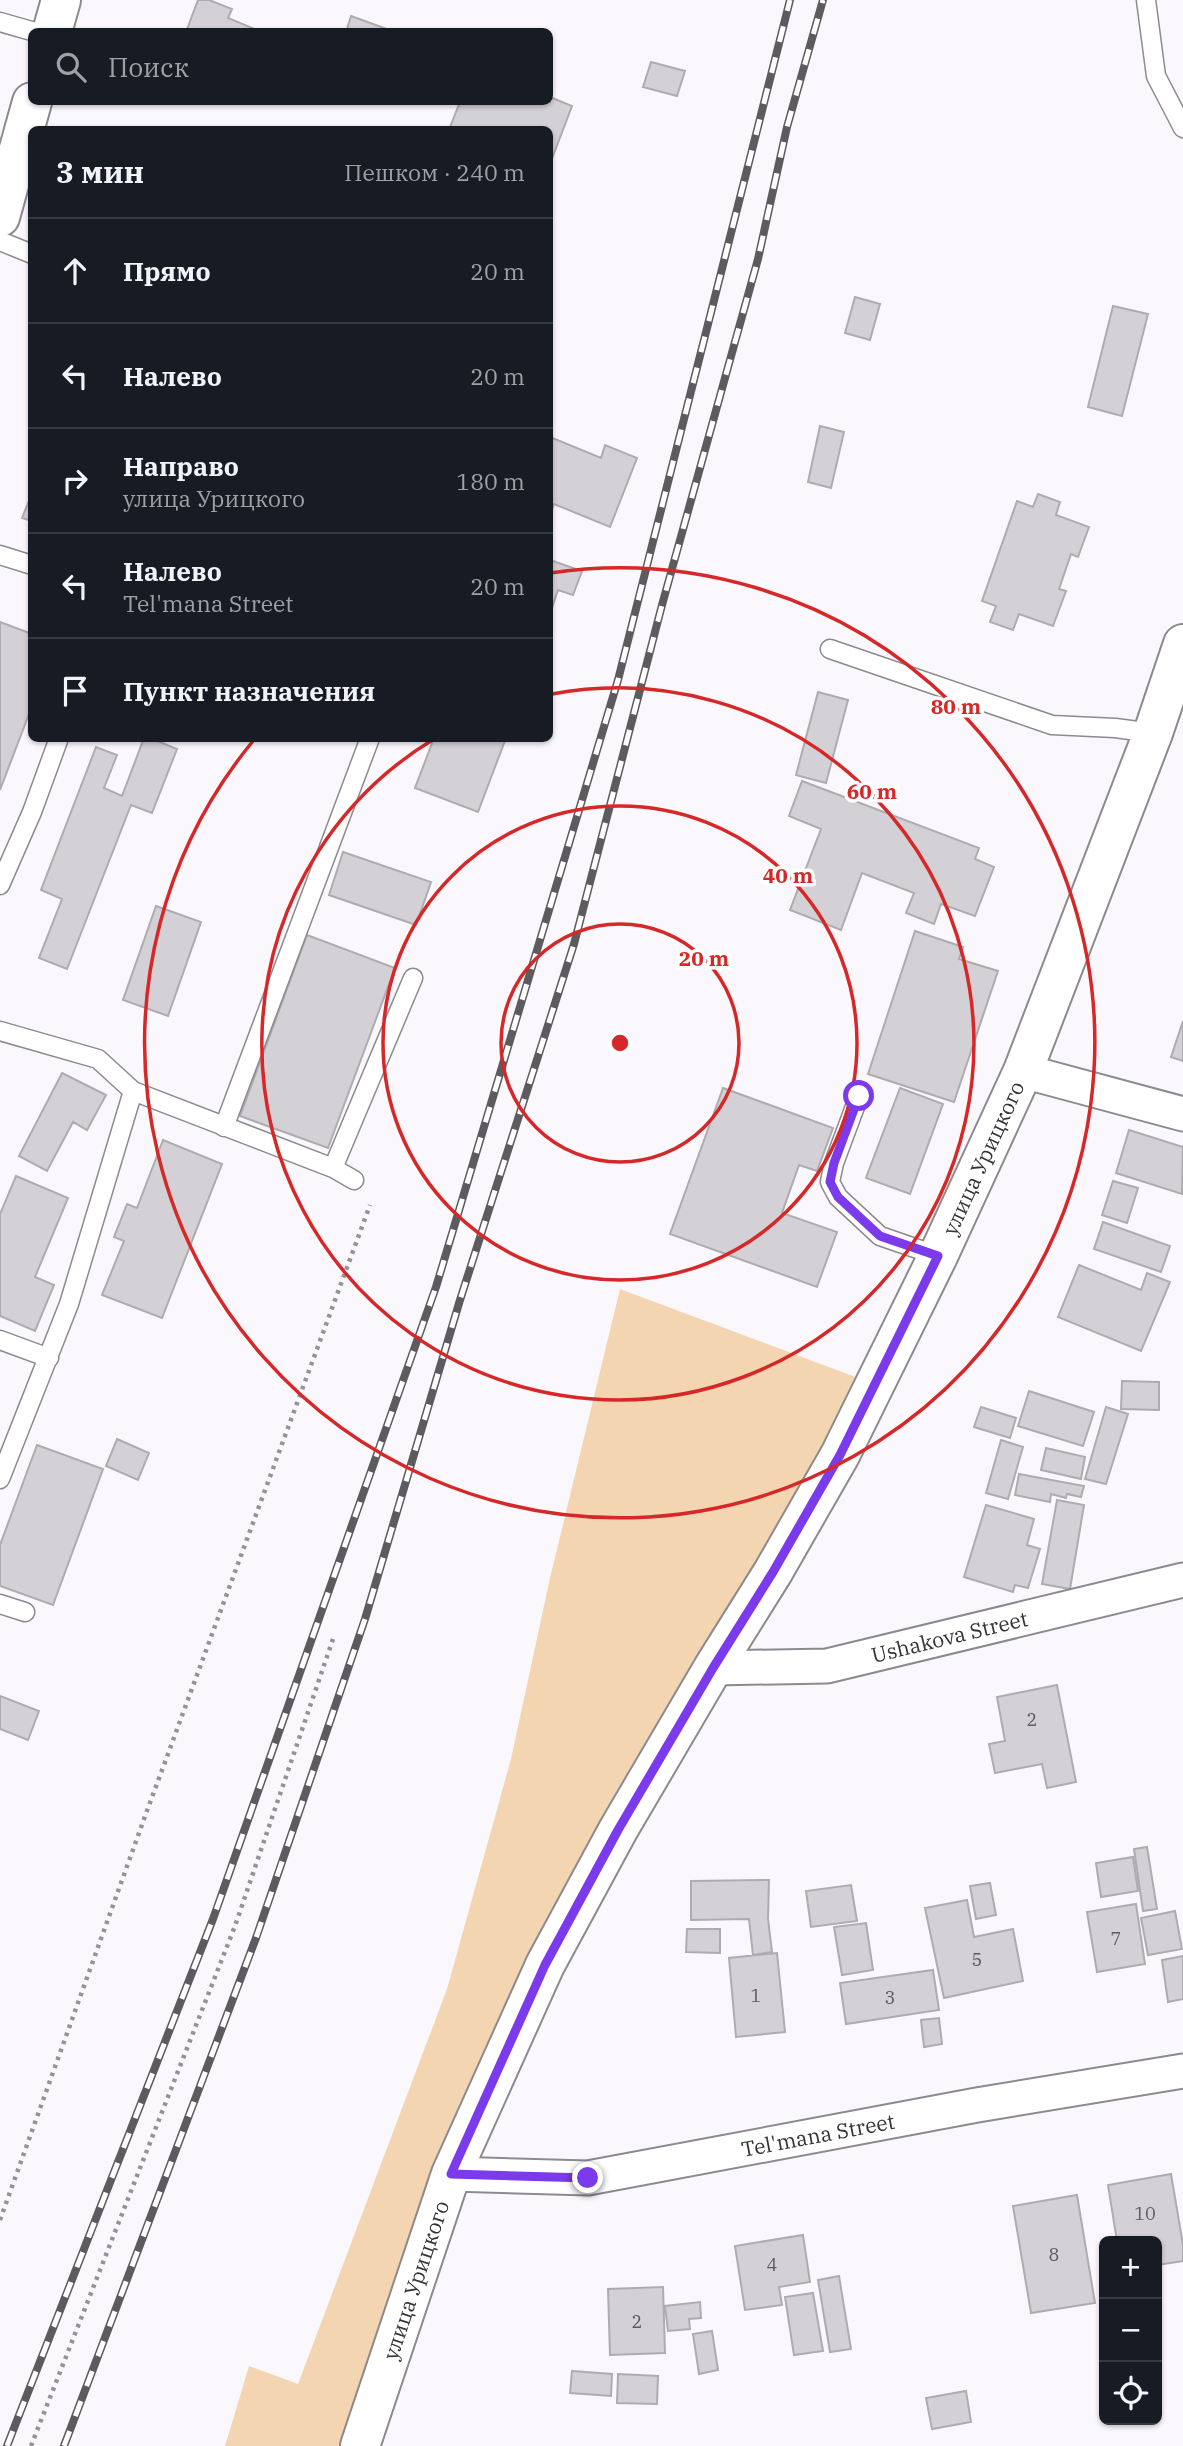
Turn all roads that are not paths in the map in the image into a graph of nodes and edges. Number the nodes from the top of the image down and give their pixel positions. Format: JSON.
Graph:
{"nodes":[{"id":1,"x":61,"y":0,"type":"edge"},
{"id":2,"x":1146,"y":0,"type":"edge"},
{"id":3,"x":0,"y":22,"type":"edge"},
{"id":4,"x":53,"y":28,"type":"edge"},
{"id":5,"x":28,"y":30,"type":"edge"},
{"id":6,"x":31,"y":105,"type":"edge"},
{"id":7,"x":1183,"y":128,"type":"edge"},
{"id":8,"x":0,"y":217,"type":"edge"},
{"id":9,"x":0,"y":241,"type":"edge"},
{"id":10,"x":28,"y":252,"type":"edge"},
{"id":11,"x":0,"y":555,"type":"edge"},
{"id":12,"x":28,"y":564,"type":"edge"},
{"id":13,"x":1183,"y":644,"type":"edge"},
{"id":14,"x":830,"y":649,"type":"dead end"},
{"id":15,"x":1153,"y":733,"type":"junction"},
{"id":16,"x":58,"y":742,"type":"edge"},
{"id":17,"x":368,"y":742,"type":"edge"},
{"id":18,"x":0,"y":885,"type":"edge"},
{"id":19,"x":413,"y":978,"type":"dead end"},
{"id":20,"x":0,"y":1031,"type":"edge"},
{"id":21,"x":1023,"y":1071,"type":"junction"},
{"id":22,"x":133,"y":1091,"type":"junction"},
{"id":23,"x":859,"y":1096,"type":"dead end"},
{"id":24,"x":1183,"y":1114,"type":"edge"},
{"id":25,"x":224,"y":1127,"type":"junction"},
{"id":26,"x":333,"y":1168,"type":"junction"},
{"id":27,"x":354,"y":1180,"type":"dead end"},
{"id":28,"x":938,"y":1256,"type":"junction"},
{"id":29,"x":0,"y":1340,"type":"edge"},
{"id":30,"x":49,"y":1358,"type":"junction"},
{"id":31,"x":0,"y":1479,"type":"edge"},
{"id":32,"x":1183,"y":1580,"type":"edge"},
{"id":33,"x":0,"y":1604,"type":"edge"},
{"id":34,"x":25,"y":1612,"type":"dead end"},
{"id":35,"x":713,"y":1668,"type":"junction"},
{"id":36,"x":1183,"y":2071,"type":"edge"},
{"id":37,"x":451,"y":2174,"type":"junction"},
{"id":38,"x":360,"y":2446,"type":"edge"}],
"edges":[{"from":1,"to":4,"type":"street"},
{"from":2,"to":7,"type":"lane"},
{"from":3,"to":5,"type":"lane"},
{"from":6,"to":8,"type":"street"},
{"from":9,"to":10,"type":"lane"},
{"from":11,"to":12,"type":"lane"},
{"from":13,"to":15,"type":"street","name":"улица Урицкого"},
{"from":14,"to":15,"type":"lane"},
{"from":15,"to":21,"type":"street","name":"улица Урицкого"},
{"from":16,"to":18,"type":"lane"},
{"from":17,"to":25,"type":"lane"},
{"from":19,"to":26,"type":"lane"},
{"from":20,"to":22,"type":"lane"},
{"from":21,"to":24,"type":"street"},
{"from":21,"to":28,"type":"street","name":"улица Урицкого"},
{"from":22,"to":25,"type":"lane"},
{"from":22,"to":30,"type":"lane"},
{"from":23,"to":28,"type":"lane"},
{"from":25,"to":26,"type":"lane"},
{"from":26,"to":27,"type":"lane"},
{"from":28,"to":35,"type":"street","name":"улица Урицкого"},
{"from":29,"to":30,"type":"lane"},
{"from":30,"to":31,"type":"lane"},
{"from":32,"to":35,"type":"street","name":"Ushakova Street"},
{"from":33,"to":34,"type":"lane"},
{"from":35,"to":37,"type":"street","name":"улица Урицкого"},
{"from":36,"to":37,"type":"street","name":"Tel'mana Street"},
{"from":37,"to":38,"type":"street","name":"улица Урицкого"}]}
